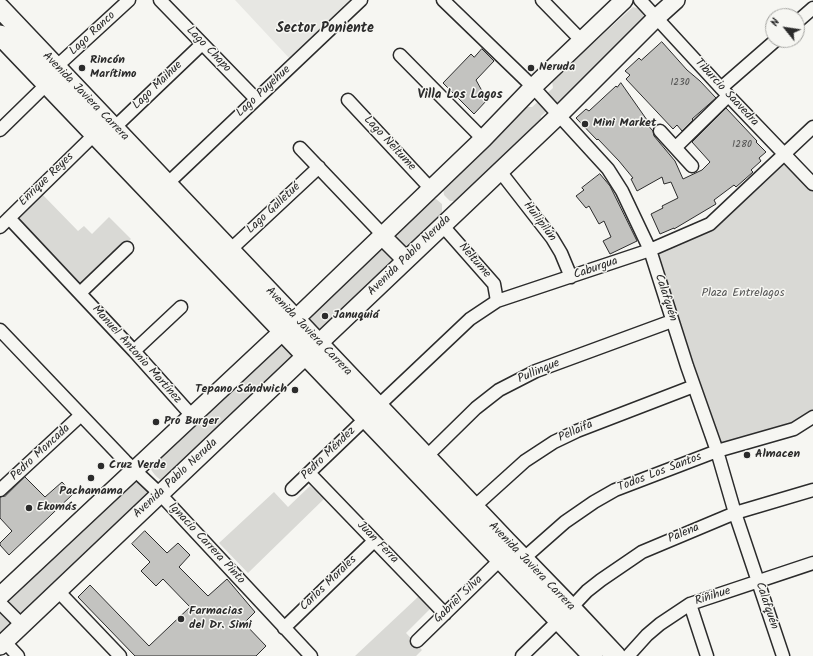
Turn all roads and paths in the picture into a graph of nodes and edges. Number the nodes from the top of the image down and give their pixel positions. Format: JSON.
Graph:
{"nodes":[{"id":1,"x":8,"y":0,"type":"edge"},
{"id":2,"x":129,"y":0,"type":"edge"},
{"id":3,"x":160,"y":0,"type":"edge"},
{"id":4,"x":361,"y":0,"type":"edge"},
{"id":5,"x":443,"y":0,"type":"edge"},
{"id":6,"x":542,"y":0,"type":"edge"},
{"id":7,"x":624,"y":0,"type":"edge"},
{"id":8,"x":640,"y":0,"type":"edge"},
{"id":9,"x":676,"y":0,"type":"edge"},
{"id":10,"x":0,"y":8,"type":"edge"},
{"id":11,"x":813,"y":8,"type":"edge"},
{"id":12,"x":805,"y":15,"type":"edge"},
{"id":13,"x":656,"y":18,"type":"junction"},
{"id":14,"x":0,"y":35,"type":"edge"},
{"id":15,"x":581,"y":40,"type":"junction"},
{"id":16,"x":202,"y":44,"type":"junction"},
{"id":17,"x":768,"y":48,"type":"edge"},
{"id":18,"x":400,"y":55,"type":"dead end"},
{"id":19,"x":56,"y":67,"type":"junction"},
{"id":20,"x":533,"y":87,"type":"junction"},
{"id":21,"x":52,"y":89,"type":"junction"},
{"id":22,"x":725,"y":92,"type":"junction"},
{"id":23,"x":256,"y":99,"type":"junction"},
{"id":24,"x":348,"y":100,"type":"dead end"},
{"id":25,"x":558,"y":116,"type":"junction"},
{"id":26,"x":114,"y":128,"type":"junction"},
{"id":27,"x":813,"y":128,"type":"edge"},
{"id":28,"x":0,"y":130,"type":"edge"},
{"id":29,"x":660,"y":131,"type":"dead end"},
{"id":30,"x":95,"y":134,"type":"junction"},
{"id":31,"x":483,"y":139,"type":"junction"},
{"id":32,"x":676,"y":147,"type":"junction"},
{"id":33,"x":300,"y":148,"type":"dead end"},
{"id":34,"x":784,"y":154,"type":"junction"},
{"id":35,"x":692,"y":166,"type":"dead end"},
{"id":36,"x":318,"y":167,"type":"junction"},
{"id":37,"x":499,"y":170,"type":"junction"},
{"id":38,"x":167,"y":184,"type":"junction"},
{"id":39,"x":813,"y":184,"type":"edge"},
{"id":40,"x":145,"y":186,"type":"junction"},
{"id":41,"x":431,"y":189,"type":"junction"},
{"id":42,"x":4,"y":222,"type":"edge"},
{"id":43,"x":442,"y":225,"type":"junction"},
{"id":44,"x":383,"y":235,"type":"junction"},
{"id":45,"x":127,"y":248,"type":"dead end"},
{"id":46,"x":230,"y":250,"type":"junction"},
{"id":47,"x":650,"y":250,"type":"junction"},
{"id":48,"x":402,"y":264,"type":"junction"},
{"id":49,"x":571,"y":277,"type":"junction"},
{"id":50,"x":80,"y":293,"type":"junction"},
{"id":51,"x":497,"y":301,"type":"junction"},
{"id":52,"x":181,"y":308,"type":"dead end"},
{"id":53,"x":672,"y":321,"type":"junction"},
{"id":54,"x":289,"y":325,"type":"junction"},
{"id":55,"x":0,"y":330,"type":"edge"},
{"id":56,"x":313,"y":349,"type":"junction"},
{"id":57,"x":134,"y":351,"type":"junction"},
{"id":58,"x":694,"y":386,"type":"junction"},
{"id":59,"x":376,"y":412,"type":"junction"},
{"id":60,"x":81,"y":416,"type":"junction"},
{"id":61,"x":193,"y":417,"type":"junction"},
{"id":62,"x":813,"y":417,"type":"edge"},
{"id":63,"x":717,"y":451,"type":"junction"},
{"id":64,"x":426,"y":457,"type":"junction"},
{"id":65,"x":135,"y":471,"type":"junction"},
{"id":66,"x":309,"y":473,"type":"junction"},
{"id":67,"x":3,"y":483,"type":"edge"},
{"id":68,"x":292,"y":489,"type":"dead end"},
{"id":69,"x":813,"y":490,"type":"edge"},
{"id":70,"x":160,"y":494,"type":"junction"},
{"id":71,"x":474,"y":507,"type":"junction"},
{"id":72,"x":735,"y":514,"type":"junction"},
{"id":73,"x":374,"y":541,"type":"junction"},
{"id":74,"x":506,"y":541,"type":"junction"},
{"id":75,"x":501,"y":559,"type":"junction"},
{"id":76,"x":523,"y":559,"type":"junction"},
{"id":77,"x":813,"y":563,"type":"edge"},
{"id":78,"x":758,"y":582,"type":"junction"},
{"id":79,"x":58,"y":591,"type":"junction"},
{"id":80,"x":0,"y":596,"type":"edge"},
{"id":81,"x":0,"y":603,"type":"edge"},
{"id":82,"x":690,"y":604,"type":"junction"},
{"id":83,"x":445,"y":614,"type":"junction"},
{"id":84,"x":571,"y":616,"type":"junction"},
{"id":85,"x":22,"y":625,"type":"junction"},
{"id":86,"x":284,"y":628,"type":"junction"},
{"id":87,"x":417,"y":641,"type":"dead end"},
{"id":88,"x":2,"y":644,"type":"edge"},
{"id":89,"x":304,"y":654,"type":"edge"},
{"id":90,"x":18,"y":656,"type":"edge"},
{"id":91,"x":120,"y":656,"type":"edge"},
{"id":92,"x":522,"y":656,"type":"edge"},
{"id":93,"x":593,"y":656,"type":"edge"},
{"id":94,"x":616,"y":656,"type":"edge"},
{"id":95,"x":628,"y":656,"type":"edge"},
{"id":96,"x":707,"y":656,"type":"edge"},
{"id":97,"x":783,"y":656,"type":"edge"}],
"edges":[{"from":1,"to":10,"type":"street"},
{"from":2,"to":19,"type":"street","name":"Lago Ranco"},
{"from":3,"to":16,"type":"street","name":"Lago Chapo"},
{"from":4,"to":23,"type":"street","name":"Lago Puyehue"},
{"from":5,"to":20,"type":"street","name":"Calafquén"},
{"from":6,"to":15,"type":"street"},
{"from":7,"to":15,"type":"main road"},
{"from":8,"to":13,"type":"street","name":"Tiburcio Saavedra"},
{"from":9,"to":13,"type":"main road","name":"Avenida Pablo Neruda"},
{"from":10,"to":19,"type":"main road","name":"Avenida Javiera Carrera"},
{"from":11,"to":12,"type":"street"},
{"from":13,"to":22,"type":"street","name":"Tiburcio Saavedra"},
{"from":13,"to":25,"type":"main road","name":"Avenida Pablo Neruda"},
{"from":14,"to":21,"type":"main road","name":"Avenida Javiera Carrera"},
{"from":15,"to":20,"type":"main road"},
{"from":16,"to":23,"type":"street","name":"Lago Chapo"},
{"from":16,"to":26,"type":"street","name":"Lago Maihue"},
{"from":17,"to":22,"type":"street"},
{"from":18,"to":31,"type":"street"},
{"from":19,"to":21,"type":"main road"},
{"from":19,"to":26,"type":"main road","name":"Avenida Javiera Carrera"},
{"from":20,"to":25,"type":"street","name":"Calafquén"},
{"from":20,"to":31,"type":"main road"},
{"from":21,"to":28,"type":"street"},
{"from":21,"to":30,"type":"main road","name":"Avenida Javiera Carrera"},
{"from":22,"to":32,"type":"street"},
{"from":22,"to":34,"type":"street","name":"Tiburcio Saavedra"},
{"from":23,"to":38,"type":"street","name":"Lago Puyehue"},
{"from":24,"to":41,"type":"street","name":"Lago Neltume"},
{"from":25,"to":37,"type":"main road","name":"Avenida Pablo Neruda"},
{"from":25,"to":47,"type":"street","name":"Calafquén"},
{"from":26,"to":38,"type":"main road","name":"Avenida Javiera Carrera"},
{"from":27,"to":34,"type":"street","name":"Caburgua"},
{"from":29,"to":32,"type":"street"},
{"from":30,"to":40,"type":"main road","name":"Avenida Javiera Carrera"},
{"from":30,"to":42,"type":"street","name":"Enrique Reyes"},
{"from":31,"to":41,"type":"main road"},
{"from":32,"to":35,"type":"street"},
{"from":33,"to":36,"type":"street"},
{"from":34,"to":39,"type":"street","name":"Tiburcio Saavedra"},
{"from":34,"to":47,"type":"street","name":"Caburgua"},
{"from":36,"to":44,"type":"street"},
{"from":36,"to":46,"type":"street","name":"Lago Galletué"},
{"from":37,"to":43,"type":"main road","name":"Avenida Pablo Neruda"},
{"from":37,"to":49,"type":"street","name":"Huilipilún"},
{"from":38,"to":40,"type":"main road"},
{"from":38,"to":46,"type":"main road","name":"Avenida Javiera Carrera"},
{"from":40,"to":54,"type":"main road","name":"Avenida Javiera Carrera"},
{"from":41,"to":44,"type":"main road"},
{"from":42,"to":50,"type":"street","name":"Manuel Antonio Martínez"},
{"from":43,"to":48,"type":"main road","name":"Avenida Pablo Neruda"},
{"from":43,"to":51,"type":"street","name":"Neltume"},
{"from":44,"to":48,"type":"main road"},
{"from":44,"to":54,"type":"main road"},
{"from":45,"to":50,"type":"street"},
{"from":46,"to":54,"type":"main road","name":"Avenida Javiera Carrera"},
{"from":47,"to":49,"type":"street","name":"Caburgua"},
{"from":47,"to":53,"type":"street","name":"Calafquén"},
{"from":48,"to":56,"type":"main road","name":"Avenida Pablo Neruda"},
{"from":49,"to":51,"type":"street","name":"Caburgua"},
{"from":50,"to":57,"type":"street","name":"Manuel Antonio Martínez"},
{"from":51,"to":59,"type":"street","name":"Caburgua"},
{"from":52,"to":57,"type":"street"},
{"from":53,"to":58,"type":"street","name":"Calafquén"},
{"from":53,"to":64,"type":"street","name":"Pullinque"},
{"from":54,"to":56,"type":"main road","name":"Avenida Javiera Carrera"},
{"from":54,"to":61,"type":"main road"},
{"from":55,"to":60,"type":"street","name":"Ignacio Carrera Pinto"},
{"from":56,"to":59,"type":"main road","name":"Avenida Javiera Carrera"},
{"from":56,"to":70,"type":"main road","name":"Avenida Pablo Neruda"},
{"from":57,"to":61,"type":"street","name":"Manuel Antonio Martínez"},
{"from":58,"to":63,"type":"street","name":"Calafquén"},
{"from":58,"to":71,"type":"street","name":"Pellaifa"},
{"from":59,"to":64,"type":"main road","name":"Avenida Javiera Carrera"},
{"from":59,"to":66,"type":"street","name":"Pedro Méndez"},
{"from":59,"to":75,"type":"main road","name":"Avenida Javiera Carrera"},
{"from":60,"to":65,"type":"street","name":"Ignacio Carrera Pinto"},
{"from":60,"to":67,"type":"street","name":"Pedro Moncada"},
{"from":61,"to":65,"type":"main road"},
{"from":62,"to":63,"type":"street","name":"Todos Los Santos"},
{"from":63,"to":72,"type":"street","name":"Calafquén"},
{"from":63,"to":76,"type":"street","name":"Todos Los Santos"},
{"from":64,"to":71,"type":"main road","name":"Avenida Javiera Carrera"},
{"from":65,"to":70,"type":"street","name":"Ignacio Carrera Pinto"},
{"from":65,"to":80,"type":"main road"},
{"from":66,"to":68,"type":"street","name":"Pedro Méndez"},
{"from":66,"to":73,"type":"street","name":"Juan Ferra"},
{"from":69,"to":72,"type":"street","name":"Palena"},
{"from":70,"to":79,"type":"main road","name":"Avenida Pablo Neruda"},
{"from":70,"to":86,"type":"street","name":"Ignacio Carrera Pinto"},
{"from":71,"to":74,"type":"main road","name":"Avenida Javiera Carrera"},
{"from":72,"to":78,"type":"street","name":"Calafquén"},
{"from":72,"to":84,"type":"street","name":"Palena"},
{"from":73,"to":83,"type":"street","name":"Juan Ferra"},
{"from":73,"to":86,"type":"street","name":"Carlos Morales"},
{"from":74,"to":75,"type":"main road"},
{"from":74,"to":76,"type":"main road","name":"Avenida Javiera Carrera"},
{"from":75,"to":83,"type":"street","name":"Gabriel Silva"},
{"from":75,"to":84,"type":"main road","name":"Avenida Javiera Carrera"},
{"from":76,"to":84,"type":"main road","name":"Avenida Javiera Carrera"},
{"from":77,"to":78,"type":"street","name":"Riñihue"},
{"from":78,"to":82,"type":"street","name":"Riñihue"},
{"from":78,"to":97,"type":"street","name":"Calafquén"},
{"from":79,"to":85,"type":"main road","name":"Avenida Pablo Neruda"},
{"from":79,"to":91,"type":"street"},
{"from":81,"to":85,"type":"street"},
{"from":82,"to":95,"type":"street","name":"Riñihue"},
{"from":82,"to":96,"type":"street"},
{"from":83,"to":87,"type":"street","name":"Gabriel Silva"},
{"from":84,"to":92,"type":"street","name":"Palena"},
{"from":84,"to":93,"type":"main road","name":"Avenida Javiera Carrera"},
{"from":84,"to":94,"type":"main road","name":"Avenida Javiera Carrera"},
{"from":85,"to":88,"type":"main road","name":"Avenida Pablo Neruda"},
{"from":86,"to":89,"type":"street","name":"Ignacio Carrera Pinto"},
{"from":88,"to":90,"type":"street"}]}
